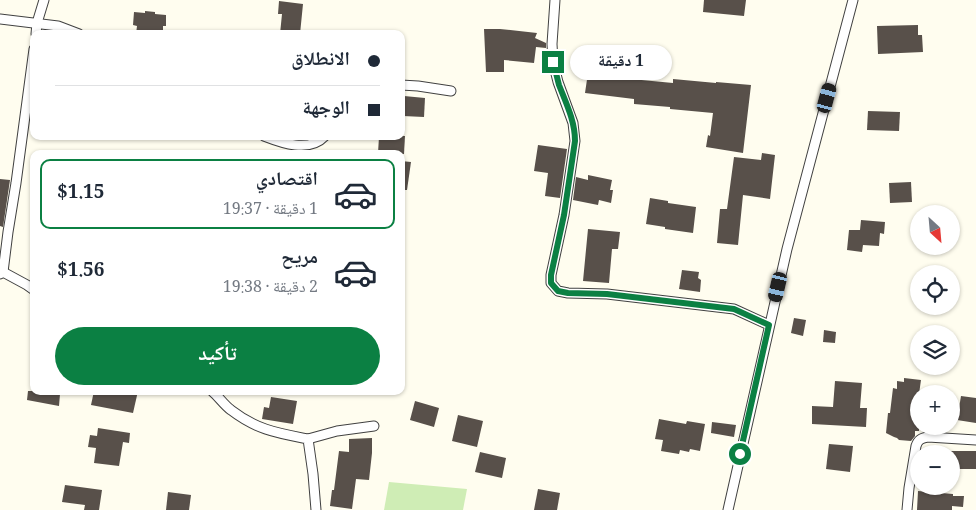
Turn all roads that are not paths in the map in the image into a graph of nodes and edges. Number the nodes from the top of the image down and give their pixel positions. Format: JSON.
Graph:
{"nodes":[{"id":1,"x":44,"y":0,"type":"edge"},
{"id":2,"x":555,"y":0,"type":"edge"},
{"id":3,"x":851,"y":1,"type":"edge"},
{"id":4,"x":0,"y":19,"type":"edge"},
{"id":5,"x":37,"y":23,"type":"junction"},
{"id":6,"x":36,"y":30,"type":"edge"},
{"id":7,"x":68,"y":30,"type":"edge"},
{"id":8,"x":30,"y":78,"type":"edge"},
{"id":9,"x":405,"y":85,"type":"edge"},
{"id":10,"x":451,"y":91,"type":"dead end"},
{"id":11,"x":274,"y":140,"type":"edge"},
{"id":12,"x":321,"y":140,"type":"edge"},
{"id":13,"x":4,"y":232,"type":"edge"},
{"id":14,"x":1,"y":273,"type":"edge"},
{"id":15,"x":30,"y":287,"type":"edge"},
{"id":16,"x":769,"y":325,"type":"junction"},
{"id":17,"x":216,"y":395,"type":"edge"},
{"id":18,"x":374,"y":426,"type":"dead end"},
{"id":19,"x":308,"y":439,"type":"junction"},
{"id":20,"x":976,"y":440,"type":"edge"},
{"id":21,"x":316,"y":510,"type":"edge"},
{"id":22,"x":728,"y":510,"type":"edge"},
{"id":23,"x":908,"y":510,"type":"edge"}],
"edges":[{"from":1,"to":5,"type":"street"},
{"from":2,"to":16,"type":"street"},
{"from":3,"to":16,"type":"street"},
{"from":4,"to":5,"type":"street"},
{"from":5,"to":6,"type":"street"},
{"from":5,"to":7,"type":"street"},
{"from":8,"to":13,"type":"street"},
{"from":9,"to":10,"type":"street"},
{"from":11,"to":12,"type":"street"},
{"from":13,"to":14,"type":"street"},
{"from":14,"to":15,"type":"street"},
{"from":16,"to":22,"type":"street"},
{"from":17,"to":19,"type":"street"},
{"from":18,"to":19,"type":"street"},
{"from":19,"to":21,"type":"street"},
{"from":20,"to":23,"type":"street"}]}
